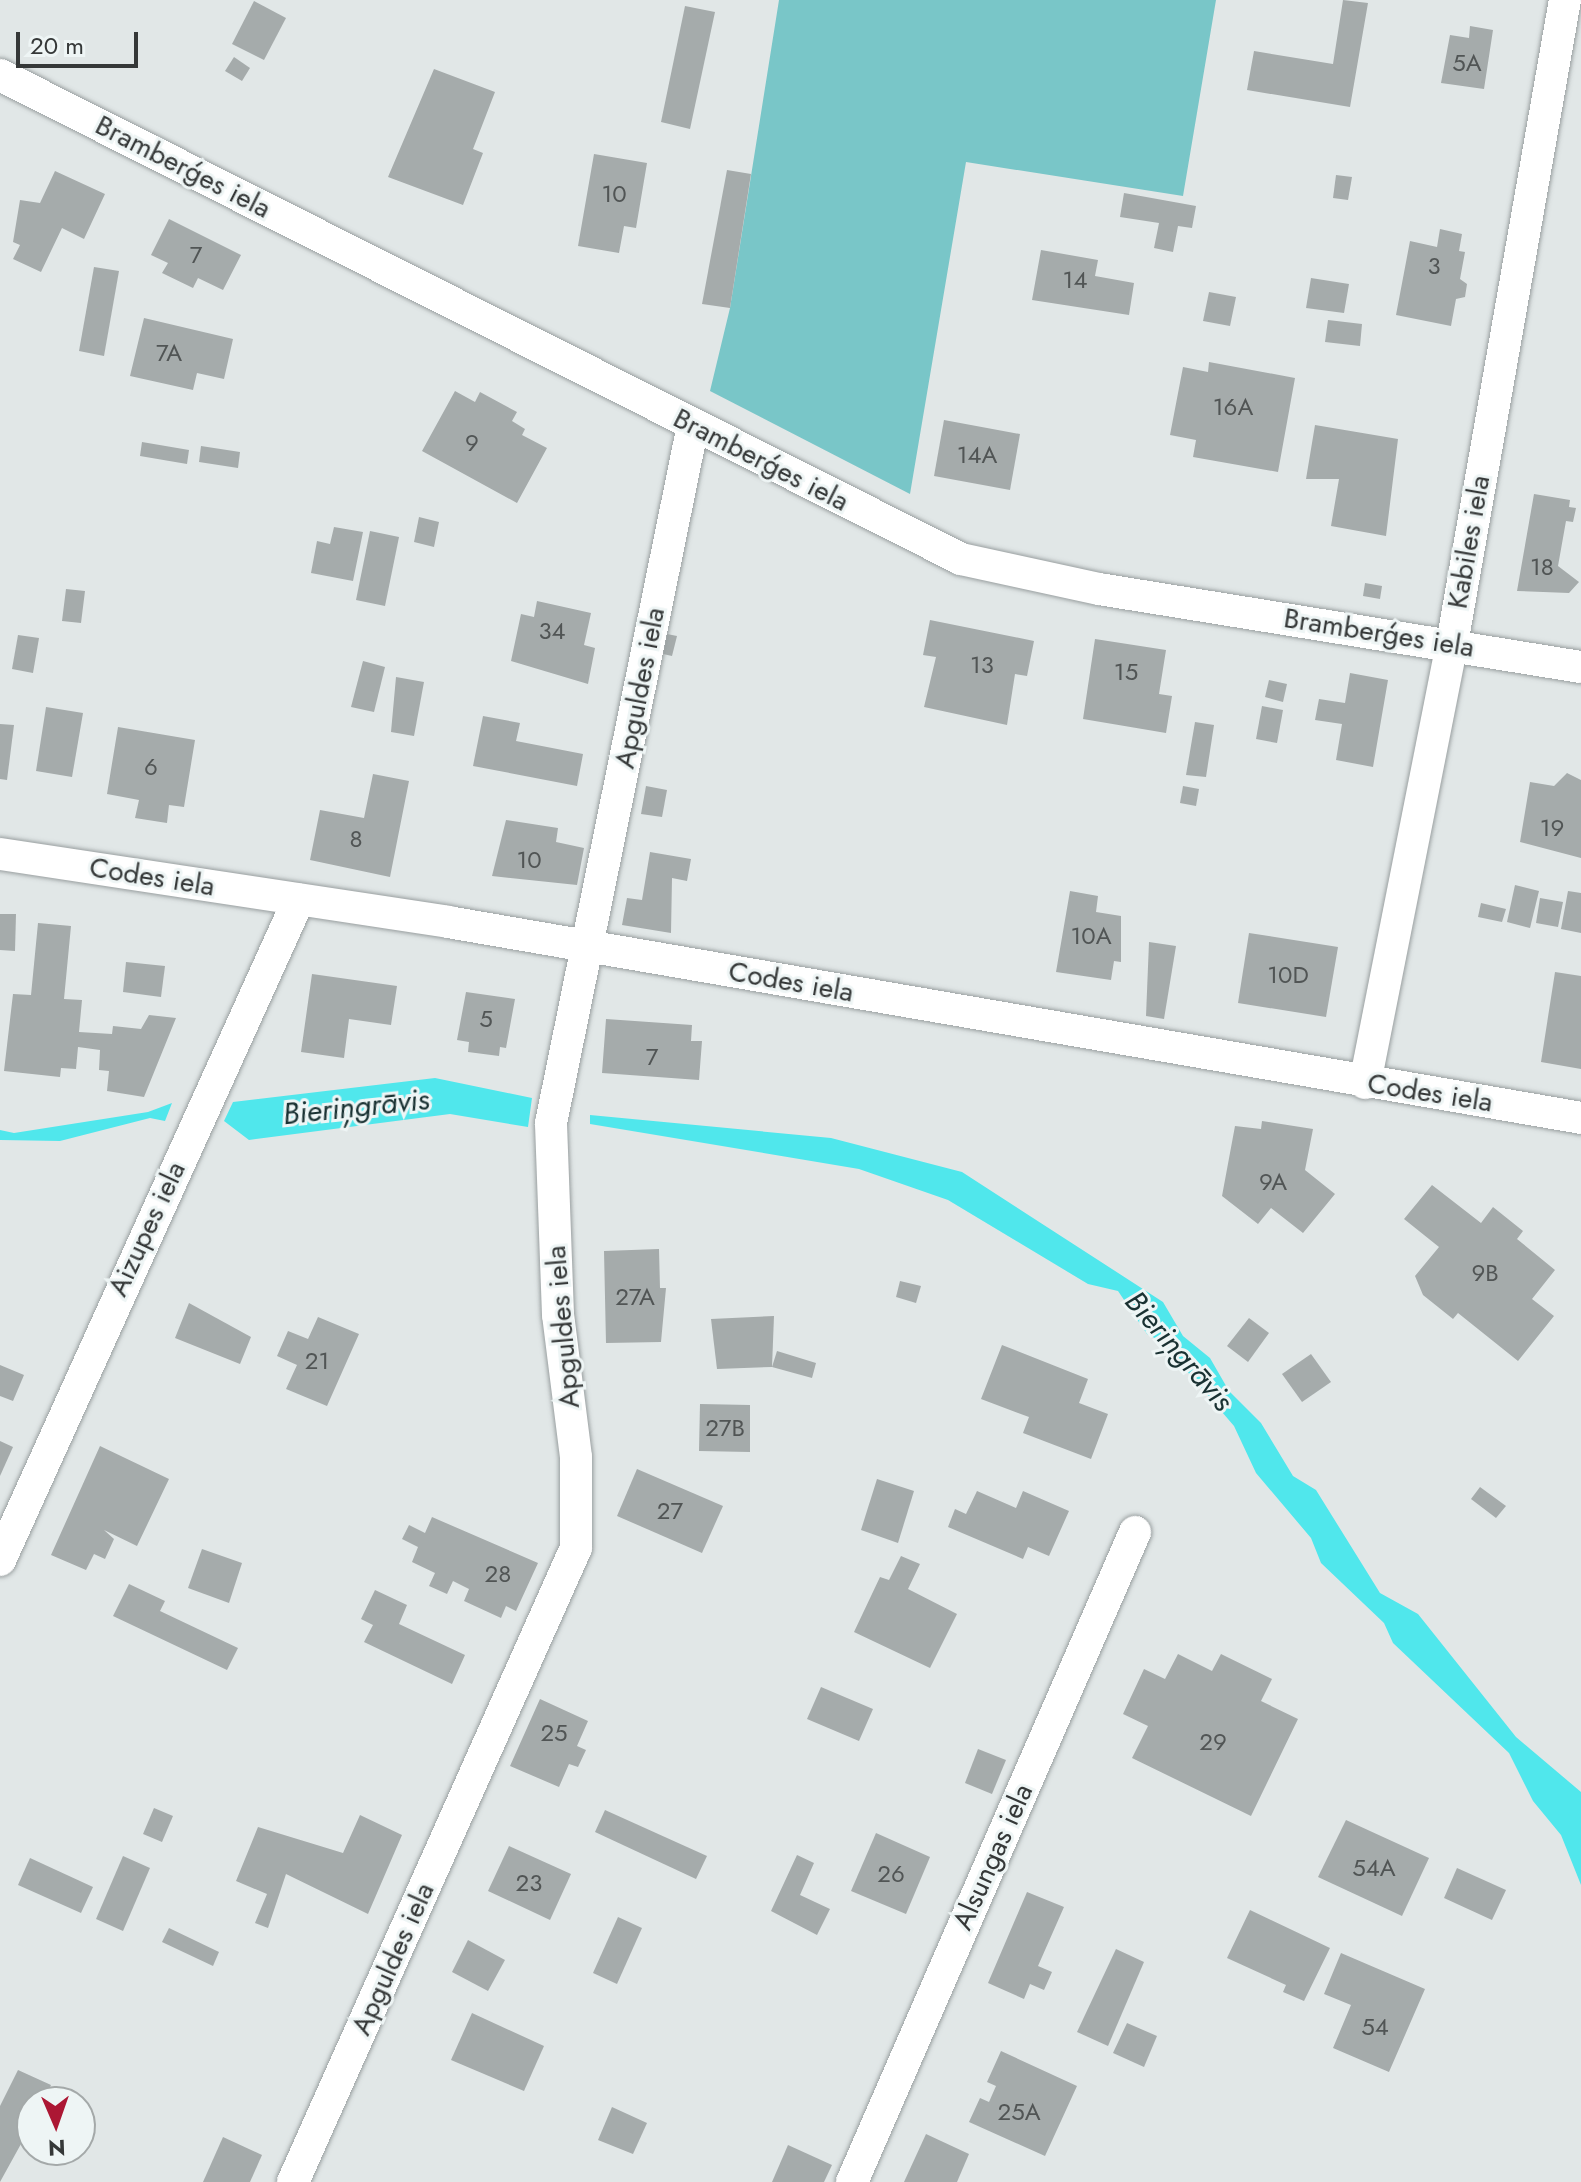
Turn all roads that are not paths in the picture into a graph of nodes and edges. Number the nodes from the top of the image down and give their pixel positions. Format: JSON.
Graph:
{"nodes":[{"id":1,"x":1565,"y":0,"type":"edge"},
{"id":2,"x":0,"y":75,"type":"edge"},
{"id":3,"x":693,"y":425,"type":"junction"},
{"id":4,"x":1452,"y":644,"type":"junction"},
{"id":5,"x":1581,"y":667,"type":"edge"},
{"id":6,"x":0,"y":854,"type":"edge"},
{"id":7,"x":299,"y":899,"type":"junction"},
{"id":8,"x":588,"y":946,"type":"junction"},
{"id":9,"x":1365,"y":1083,"type":"junction"},
{"id":10,"x":1581,"y":1118,"type":"edge"},
{"id":11,"x":1135,"y":1532,"type":"dead end"},
{"id":12,"x":0,"y":1560,"type":"edge"},
{"id":13,"x":293,"y":2182,"type":"edge"},
{"id":14,"x":852,"y":2182,"type":"edge"}],
"edges":[{"from":1,"to":4,"type":"street","name":"Kabiles iela"},
{"from":2,"to":3,"type":"street","name":"Bramberģes iela"},
{"from":3,"to":4,"type":"street","name":"Bramberģes iela"},
{"from":3,"to":8,"type":"street","name":"Apguldes iela"},
{"from":4,"to":5,"type":"street","name":"Bramberģes iela"},
{"from":4,"to":9,"type":"street","name":"Kabiles iela"},
{"from":6,"to":7,"type":"street","name":"Codes iela"},
{"from":7,"to":8,"type":"street","name":"Codes iela"},
{"from":7,"to":12,"type":"street","name":"Aizupes iela"},
{"from":8,"to":9,"type":"street","name":"Codes iela"},
{"from":8,"to":13,"type":"street","name":"Apguldes iela"},
{"from":9,"to":10,"type":"street","name":"Codes iela"},
{"from":11,"to":14,"type":"street","name":"Alsungas iela"}]}
